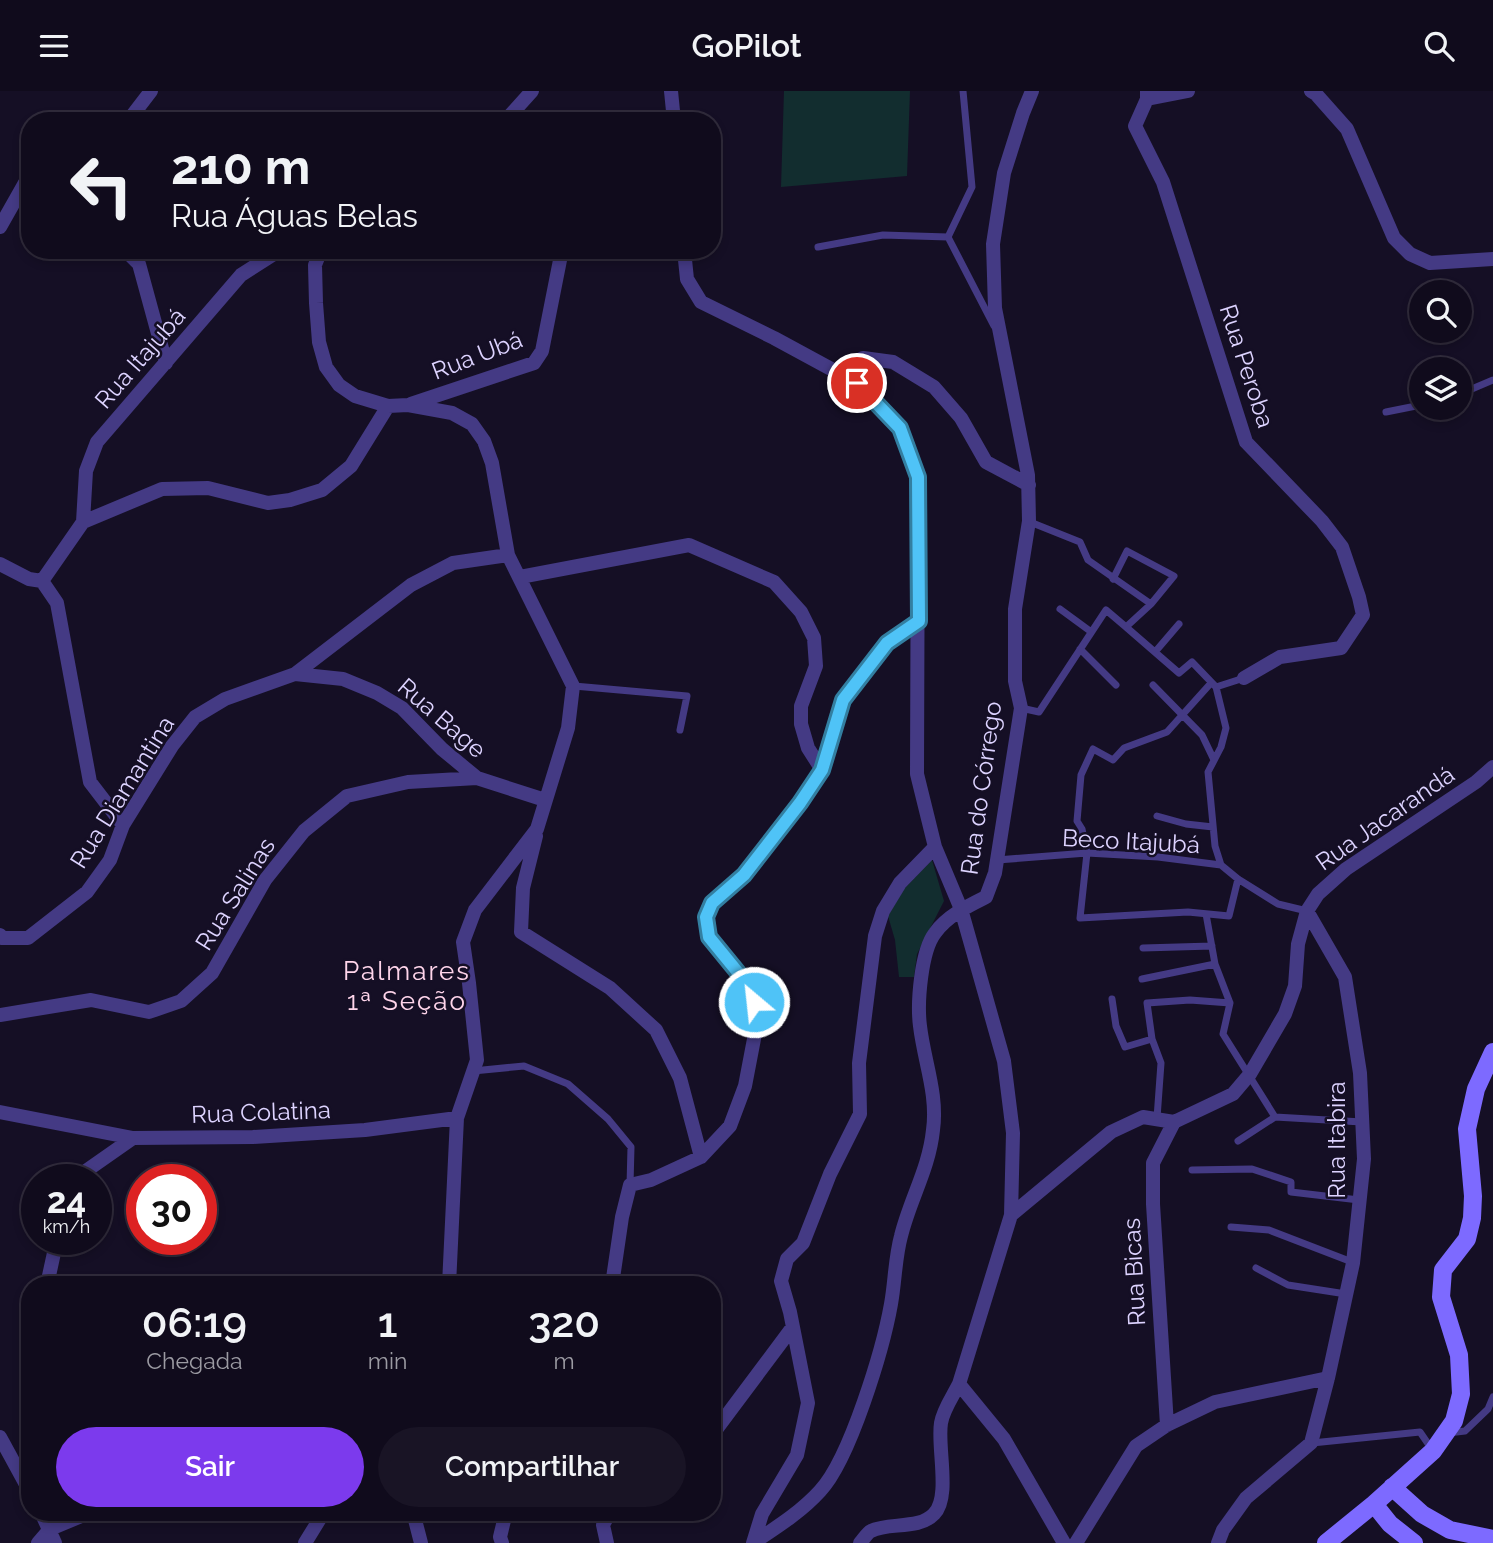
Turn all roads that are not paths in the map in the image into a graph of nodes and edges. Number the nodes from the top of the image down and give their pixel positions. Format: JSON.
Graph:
{"nodes":[{"id":1,"x":150,"y":91,"type":"edge"},
{"id":2,"x":532,"y":91,"type":"edge"},
{"id":3,"x":671,"y":91,"type":"edge"},
{"id":4,"x":963,"y":91,"type":"edge"},
{"id":5,"x":1032,"y":91,"type":"edge"},
{"id":6,"x":1188,"y":91,"type":"edge"},
{"id":7,"x":1311,"y":91,"type":"edge"},
{"id":8,"x":1147,"y":95,"type":"edge"},
{"id":9,"x":135,"y":112,"type":"edge"},
{"id":10,"x":513,"y":112,"type":"edge"},
{"id":11,"x":673,"y":112,"type":"edge"},
{"id":12,"x":21,"y":190,"type":"edge"},
{"id":13,"x":0,"y":226,"type":"edge"},
{"id":14,"x":947,"y":237,"type":"junction"},
{"id":15,"x":818,"y":247,"type":"dead end"},
{"id":16,"x":134,"y":259,"type":"edge"},
{"id":17,"x":266,"y":259,"type":"edge"},
{"id":18,"x":317,"y":259,"type":"edge"},
{"id":19,"x":560,"y":259,"type":"edge"},
{"id":20,"x":685,"y":259,"type":"edge"},
{"id":21,"x":1493,"y":259,"type":"edge"},
{"id":22,"x":1002,"y":342,"type":"junction"},
{"id":23,"x":166,"y":363,"type":"junction"},
{"id":24,"x":837,"y":372,"type":"junction"},
{"id":25,"x":1493,"y":380,"type":"edge"},
{"id":26,"x":1472,"y":389,"type":"edge"},
{"id":27,"x":408,"y":405,"type":"junction"},
{"id":28,"x":388,"y":406,"type":"junction"},
{"id":29,"x":1409,"y":407,"type":"edge"},
{"id":30,"x":1386,"y":412,"type":"dead end"},
{"id":31,"x":1028,"y":485,"type":"junction"},
{"id":32,"x":1029,"y":521,"type":"junction"},
{"id":33,"x":83,"y":522,"type":"junction"},
{"id":34,"x":508,"y":555,"type":"junction"},
{"id":35,"x":0,"y":564,"type":"edge"},
{"id":36,"x":520,"y":577,"type":"junction"},
{"id":37,"x":1113,"y":579,"type":"junction"},
{"id":38,"x":42,"y":581,"type":"junction"},
{"id":39,"x":1151,"y":604,"type":"junction"},
{"id":40,"x":1060,"y":609,"type":"dead end"},
{"id":41,"x":919,"y":621,"type":"junction"},
{"id":42,"x":1179,"y":624,"type":"dead end"},
{"id":43,"x":1126,"y":627,"type":"junction"},
{"id":44,"x":1090,"y":631,"type":"junction"},
{"id":45,"x":1080,"y":649,"type":"junction"},
{"id":46,"x":1156,"y":652,"type":"junction"},
{"id":47,"x":295,"y":674,"type":"junction"},
{"id":48,"x":1244,"y":678,"type":"joint"},
{"id":49,"x":1116,"y":685,"type":"dead end"},
{"id":50,"x":1153,"y":685,"type":"dead end"},
{"id":51,"x":1213,"y":685,"type":"junction"},
{"id":52,"x":573,"y":686,"type":"junction"},
{"id":53,"x":1021,"y":708,"type":"junction"},
{"id":54,"x":1183,"y":714,"type":"junction"},
{"id":55,"x":680,"y":730,"type":"dead end"},
{"id":56,"x":1214,"y":760,"type":"junction"},
{"id":57,"x":1493,"y":767,"type":"edge"},
{"id":58,"x":822,"y":770,"type":"junction"},
{"id":59,"x":477,"y":778,"type":"junction"},
{"id":60,"x":545,"y":800,"type":"junction"},
{"id":61,"x":1157,"y":816,"type":"dead end"},
{"id":62,"x":122,"y":825,"type":"junction"},
{"id":63,"x":1213,"y":827,"type":"junction"},
{"id":64,"x":537,"y":829,"type":"junction"},
{"id":65,"x":936,"y":847,"type":"junction"},
{"id":66,"x":1087,"y":853,"type":"junction"},
{"id":67,"x":997,"y":860,"type":"junction"},
{"id":68,"x":1222,"y":865,"type":"junction"},
{"id":69,"x":1238,"y":879,"type":"junction"},
{"id":70,"x":961,"y":909,"type":"junction"},
{"id":71,"x":1307,"y":911,"type":"junction"},
{"id":72,"x":1206,"y":914,"type":"junction"},
{"id":73,"x":0,"y":935,"type":"edge"},
{"id":74,"x":1212,"y":946,"type":"junction"},
{"id":75,"x":1143,"y":948,"type":"dead end"},
{"id":76,"x":1215,"y":964,"type":"junction"},
{"id":77,"x":1142,"y":979,"type":"dead end"},
{"id":78,"x":1112,"y":999,"type":"dead end"},
{"id":79,"x":1230,"y":1003,"type":"junction"},
{"id":80,"x":0,"y":1015,"type":"edge"},
{"id":81,"x":1152,"y":1039,"type":"junction"},
{"id":82,"x":1493,"y":1052,"type":"edge"},
{"id":83,"x":473,"y":1071,"type":"junction"},
{"id":84,"x":1250,"y":1074,"type":"junction"},
{"id":85,"x":0,"y":1112,"type":"edge"},
{"id":86,"x":1275,"y":1117,"type":"junction"},
{"id":87,"x":457,"y":1118,"type":"junction"},
{"id":88,"x":1157,"y":1118,"type":"junction"},
{"id":89,"x":1174,"y":1122,"type":"junction"},
{"id":90,"x":1362,"y":1122,"type":"junction"},
{"id":91,"x":132,"y":1138,"type":"junction"},
{"id":92,"x":1238,"y":1141,"type":"dead end"},
{"id":93,"x":701,"y":1157,"type":"junction"},
{"id":94,"x":96,"y":1164,"type":"edge"},
{"id":95,"x":1192,"y":1170,"type":"dead end"},
{"id":96,"x":630,"y":1185,"type":"junction"},
{"id":97,"x":1359,"y":1200,"type":"junction"},
{"id":98,"x":1012,"y":1215,"type":"junction"},
{"id":99,"x":1231,"y":1227,"type":"dead end"},
{"id":100,"x":54,"y":1255,"type":"edge"},
{"id":101,"x":1353,"y":1263,"type":"junction"},
{"id":102,"x":1256,"y":1268,"type":"dead end"},
{"id":103,"x":49,"y":1276,"type":"edge"},
{"id":104,"x":449,"y":1276,"type":"edge"},
{"id":105,"x":613,"y":1276,"type":"edge"},
{"id":106,"x":1346,"y":1294,"type":"junction"},
{"id":107,"x":792,"y":1328,"type":"junction"},
{"id":108,"x":1328,"y":1378,"type":"junction"},
{"id":109,"x":959,"y":1384,"type":"junction"},
{"id":110,"x":1493,"y":1397,"type":"edge"},
{"id":111,"x":721,"y":1423,"type":"edge"},
{"id":112,"x":1167,"y":1425,"type":"junction"},
{"id":113,"x":1446,"y":1433,"type":"junction"},
{"id":114,"x":0,"y":1437,"type":"edge"},
{"id":115,"x":1311,"y":1443,"type":"junction"},
{"id":116,"x":1433,"y":1451,"type":"junction"},
{"id":117,"x":21,"y":1476,"type":"edge"},
{"id":118,"x":1392,"y":1487,"type":"junction"},
{"id":119,"x":1374,"y":1504,"type":"junction"},
{"id":120,"x":77,"y":1521,"type":"edge"},
{"id":121,"x":319,"y":1521,"type":"edge"},
{"id":122,"x":415,"y":1521,"type":"edge"},
{"id":123,"x":504,"y":1521,"type":"edge"},
{"id":124,"x":605,"y":1521,"type":"edge"},
{"id":125,"x":53,"y":1536,"type":"edge"},
{"id":126,"x":1448,"y":1536,"type":"edge"},
{"id":127,"x":1493,"y":1539,"type":"edge"},
{"id":128,"x":307,"y":1542,"type":"edge"},
{"id":129,"x":38,"y":1543,"type":"edge"},
{"id":130,"x":421,"y":1543,"type":"edge"},
{"id":131,"x":502,"y":1543,"type":"edge"},
{"id":132,"x":607,"y":1543,"type":"edge"},
{"id":133,"x":753,"y":1543,"type":"edge"},
{"id":134,"x":860,"y":1543,"type":"edge"},
{"id":135,"x":1064,"y":1543,"type":"edge"},
{"id":136,"x":1076,"y":1543,"type":"edge"},
{"id":137,"x":1218,"y":1543,"type":"edge"},
{"id":138,"x":1326,"y":1543,"type":"edge"},
{"id":139,"x":1414,"y":1543,"type":"edge"}],
"edges":[{"from":1,"to":9,"type":"street"},
{"from":2,"to":10,"type":"street"},
{"from":3,"to":11,"type":"street"},
{"from":4,"to":14,"type":"lane"},
{"from":5,"to":22,"type":"street","name":"Rua do Córrego"},
{"from":6,"to":8,"type":"street"},
{"from":7,"to":21,"type":"street"},
{"from":8,"to":48,"type":"street","name":"Rua Peroba"},
{"from":12,"to":13,"type":"street"},
{"from":14,"to":15,"type":"lane"},
{"from":14,"to":22,"type":"lane"},
{"from":16,"to":23,"type":"street"},
{"from":17,"to":23,"type":"street","name":"Rua Itajubá"},
{"from":18,"to":28,"type":"street"},
{"from":19,"to":27,"type":"street","name":"Rua Ubá"},
{"from":20,"to":24,"type":"street"},
{"from":22,"to":31,"type":"street","name":"Rua do Córrego"},
{"from":23,"to":33,"type":"street","name":"Rua Itajubá"},
{"from":24,"to":31,"type":"street"},
{"from":24,"to":41,"type":"street"},
{"from":25,"to":26,"type":"lane"},
{"from":27,"to":28,"type":"street"},
{"from":27,"to":34,"type":"street"},
{"from":28,"to":33,"type":"street"},
{"from":29,"to":30,"type":"lane"},
{"from":31,"to":32,"type":"street","name":"Rua do Córrego"},
{"from":32,"to":37,"type":"lane"},
{"from":32,"to":53,"type":"street","name":"Rua do Córrego"},
{"from":33,"to":38,"type":"street"},
{"from":34,"to":36,"type":"street"},
{"from":34,"to":47,"type":"street","name":"Rua Diamantina"},
{"from":35,"to":38,"type":"street"},
{"from":36,"to":52,"type":"street"},
{"from":36,"to":58,"type":"street"},
{"from":37,"to":39,"type":"lane"},
{"from":37,"to":39,"type":"lane"},
{"from":38,"to":62,"type":"street"},
{"from":39,"to":43,"type":"lane"},
{"from":40,"to":44,"type":"lane"},
{"from":41,"to":58,"type":"street"},
{"from":41,"to":65,"type":"street"},
{"from":42,"to":46,"type":"lane"},
{"from":43,"to":44,"type":"lane"},
{"from":43,"to":46,"type":"lane"},
{"from":44,"to":45,"type":"lane"},
{"from":45,"to":49,"type":"lane"},
{"from":45,"to":53,"type":"lane"},
{"from":46,"to":51,"type":"lane"},
{"from":47,"to":59,"type":"street","name":"Rua Bage"},
{"from":47,"to":62,"type":"street","name":"Rua Diamantina"},
{"from":48,"to":51,"type":"lane"},
{"from":50,"to":54,"type":"lane"},
{"from":51,"to":54,"type":"lane"},
{"from":51,"to":56,"type":"lane"},
{"from":52,"to":55,"type":"lane"},
{"from":52,"to":60,"type":"street"},
{"from":53,"to":67,"type":"street","name":"Rua do Córrego"},
{"from":54,"to":56,"type":"lane"},
{"from":54,"to":66,"type":"lane"},
{"from":56,"to":63,"type":"lane"},
{"from":57,"to":71,"type":"street","name":"Rua Jacarandá"},
{"from":58,"to":93,"type":"street"},
{"from":59,"to":60,"type":"street","name":"Rua Salinas"},
{"from":59,"to":80,"type":"street","name":"Rua Salinas"},
{"from":60,"to":64,"type":"street"},
{"from":61,"to":63,"type":"lane"},
{"from":62,"to":73,"type":"street","name":"Rua Diamantina"},
{"from":63,"to":68,"type":"lane"},
{"from":64,"to":83,"type":"street"},
{"from":64,"to":93,"type":"street"},
{"from":65,"to":70,"type":"street"},
{"from":65,"to":107,"type":"street"},
{"from":66,"to":67,"type":"lane","name":"Beco Itajubá"},
{"from":66,"to":68,"type":"lane","name":"Beco Itajubá"},
{"from":66,"to":72,"type":"lane"},
{"from":67,"to":70,"type":"street","name":"Rua do Córrego"},
{"from":68,"to":69,"type":"lane"},
{"from":69,"to":71,"type":"lane"},
{"from":69,"to":72,"type":"lane"},
{"from":70,"to":98,"type":"street"},
{"from":70,"to":133,"type":"street","name":"Rua do Córrego"},
{"from":71,"to":84,"type":"street"},
{"from":71,"to":90,"type":"street","name":"Rua Itabira"},
{"from":72,"to":74,"type":"lane"},
{"from":74,"to":75,"type":"lane"},
{"from":74,"to":76,"type":"lane"},
{"from":76,"to":77,"type":"lane"},
{"from":76,"to":79,"type":"lane"},
{"from":78,"to":81,"type":"lane"},
{"from":79,"to":81,"type":"lane"},
{"from":79,"to":84,"type":"lane"},
{"from":81,"to":88,"type":"lane"},
{"from":82,"to":113,"type":"street"},
{"from":83,"to":87,"type":"street"},
{"from":83,"to":96,"type":"lane"},
{"from":84,"to":86,"type":"lane"},
{"from":84,"to":89,"type":"street"},
{"from":85,"to":91,"type":"street","name":"Rua Colatina"},
{"from":86,"to":90,"type":"lane"},
{"from":86,"to":92,"type":"lane"},
{"from":87,"to":91,"type":"street","name":"Rua Colatina"},
{"from":87,"to":104,"type":"street"},
{"from":88,"to":89,"type":"street"},
{"from":88,"to":98,"type":"street"},
{"from":89,"to":112,"type":"street","name":"Rua Bicas"},
{"from":90,"to":97,"type":"street","name":"Rua Itabira"},
{"from":91,"to":94,"type":"street"},
{"from":93,"to":96,"type":"street"},
{"from":95,"to":97,"type":"lane"},
{"from":96,"to":105,"type":"street"},
{"from":97,"to":101,"type":"street","name":"Rua Itabira"},
{"from":98,"to":109,"type":"street"},
{"from":99,"to":101,"type":"lane"},
{"from":100,"to":103,"type":"street"},
{"from":101,"to":106,"type":"street","name":"Rua Itabira"},
{"from":102,"to":106,"type":"lane"},
{"from":106,"to":108,"type":"street","name":"Rua Itabira"},
{"from":107,"to":111,"type":"street"},
{"from":107,"to":133,"type":"street"},
{"from":108,"to":112,"type":"street"},
{"from":108,"to":115,"type":"street","name":"Rua Itabira"},
{"from":109,"to":134,"type":"street"},
{"from":109,"to":135,"type":"street"},
{"from":110,"to":113,"type":"lane"},
{"from":112,"to":136,"type":"street"},
{"from":113,"to":116,"type":"street"},
{"from":114,"to":117,"type":"street"},
{"from":115,"to":116,"type":"lane"},
{"from":115,"to":137,"type":"street"},
{"from":116,"to":118,"type":"street"},
{"from":118,"to":119,"type":"street"},
{"from":118,"to":126,"type":"street"},
{"from":119,"to":138,"type":"street"},
{"from":119,"to":139,"type":"street"},
{"from":120,"to":125,"type":"street"},
{"from":121,"to":128,"type":"street"},
{"from":122,"to":130,"type":"street"},
{"from":123,"to":131,"type":"street"},
{"from":124,"to":132,"type":"street"},
{"from":125,"to":129,"type":"street"},
{"from":126,"to":127,"type":"street"}]}
